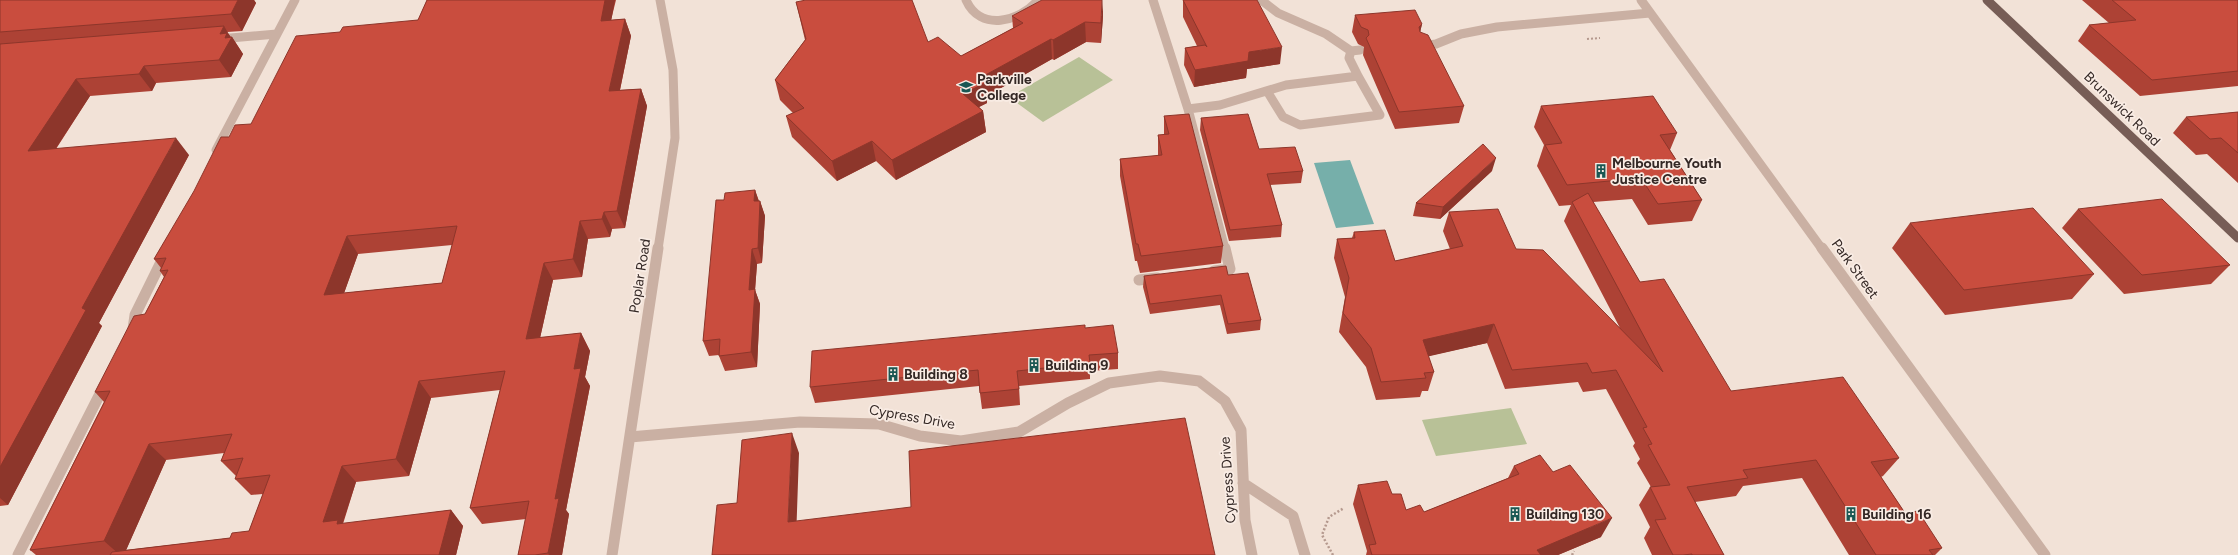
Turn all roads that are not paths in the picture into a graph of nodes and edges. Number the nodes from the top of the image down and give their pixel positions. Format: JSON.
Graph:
{"nodes":[{"id":1,"x":295,"y":0,"type":"edge"},
{"id":2,"x":660,"y":0,"type":"edge"},
{"id":3,"x":966,"y":0,"type":"edge"},
{"id":4,"x":1038,"y":0,"type":"edge"},
{"id":5,"x":1153,"y":0,"type":"edge"},
{"id":6,"x":1261,"y":0,"type":"edge"},
{"id":7,"x":1641,"y":0,"type":"edge"},
{"id":8,"x":1987,"y":0,"type":"edge"},
{"id":9,"x":1650,"y":13,"type":"junction"},
{"id":10,"x":277,"y":34,"type":"junction"},
{"id":11,"x":208,"y":40,"type":"edge"},
{"id":12,"x":1421,"y":46,"type":"edge"},
{"id":13,"x":1360,"y":50,"type":"dead end"},
{"id":14,"x":1351,"y":51,"type":"junction"},
{"id":15,"x":1358,"y":76,"type":"junction"},
{"id":16,"x":1267,"y":91,"type":"junction"},
{"id":17,"x":1188,"y":109,"type":"junction"},
{"id":18,"x":210,"y":162,"type":"edge"},
{"id":19,"x":2238,"y":238,"type":"edge"},
{"id":20,"x":168,"y":247,"type":"edge"},
{"id":21,"x":1207,"y":272,"type":"edge"},
{"id":22,"x":1169,"y":276,"type":"edge"},
{"id":23,"x":1139,"y":280,"type":"dead end"},
{"id":24,"x":127,"y":340,"type":"edge"},
{"id":25,"x":110,"y":375,"type":"edge"},
{"id":26,"x":630,"y":436,"type":"junction"},
{"id":27,"x":1243,"y":483,"type":"junction"},
{"id":28,"x":18,"y":555,"type":"edge"},
{"id":29,"x":612,"y":555,"type":"edge"},
{"id":30,"x":1252,"y":555,"type":"edge"},
{"id":31,"x":1305,"y":555,"type":"edge"},
{"id":32,"x":2045,"y":555,"type":"edge"}],
"edges":[{"from":1,"to":10,"type":"street"},
{"from":2,"to":26,"type":"street","name":"Poplar Road"},
{"from":3,"to":4,"type":"street"},
{"from":5,"to":17,"type":"street"},
{"from":6,"to":14,"type":"street"},
{"from":7,"to":9,"type":"street","name":"Park Street"},
{"from":8,"to":19,"type":"main road","name":"Brunswick Road"},
{"from":9,"to":12,"type":"street"},
{"from":9,"to":32,"type":"street","name":"Park Street"},
{"from":10,"to":11,"type":"street"},
{"from":10,"to":18,"type":"street"},
{"from":13,"to":14,"type":"street"},
{"from":14,"to":15,"type":"street"},
{"from":15,"to":16,"type":"street"},
{"from":15,"to":16,"type":"street"},
{"from":16,"to":17,"type":"street"},
{"from":17,"to":21,"type":"street"},
{"from":20,"to":24,"type":"street"},
{"from":22,"to":23,"type":"street"},
{"from":25,"to":28,"type":"street"},
{"from":26,"to":27,"type":"street","name":"Cypress Drive"},
{"from":26,"to":29,"type":"street","name":"Poplar Road"},
{"from":27,"to":30,"type":"street","name":"Cypress Drive"},
{"from":27,"to":31,"type":"street"}]}
